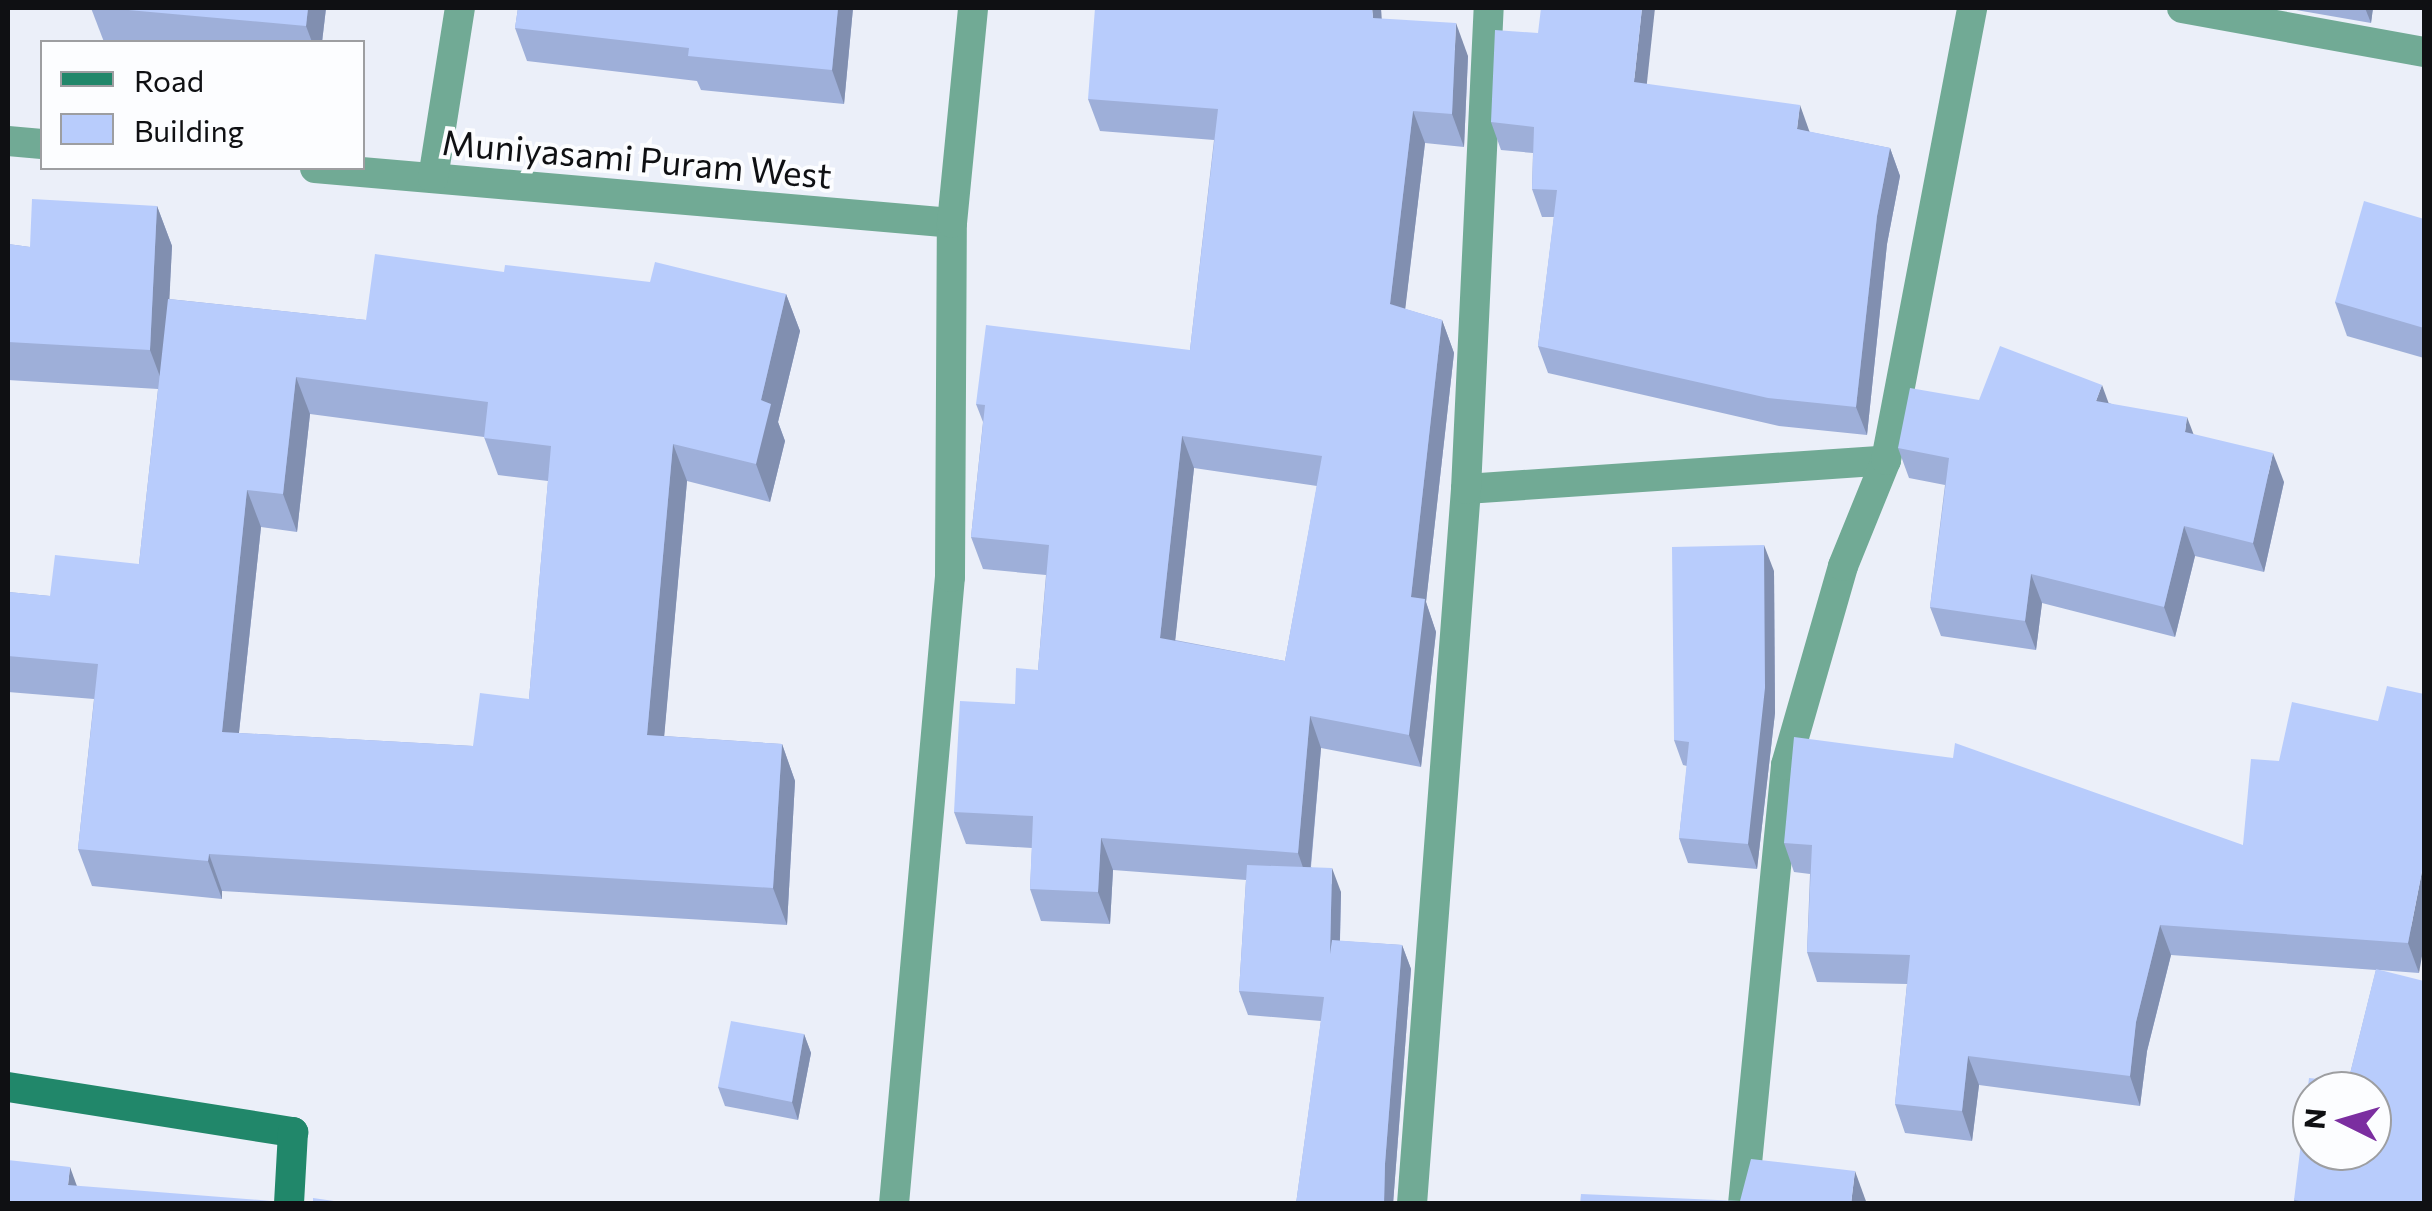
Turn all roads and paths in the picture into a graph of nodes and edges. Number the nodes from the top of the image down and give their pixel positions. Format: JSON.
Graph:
{"nodes":[{"id":1,"x":460,"y":8,"type":"edge"},
{"id":2,"x":972,"y":8,"type":"edge"},
{"id":3,"x":1489,"y":8,"type":"edge"},
{"id":4,"x":1972,"y":8,"type":"edge"},
{"id":5,"x":2182,"y":8,"type":"edge"},
{"id":6,"x":2424,"y":52,"type":"edge"},
{"id":7,"x":8,"y":140,"type":"edge"},
{"id":8,"x":40,"y":144,"type":"edge"},
{"id":9,"x":339,"y":170,"type":"edge"},
{"id":10,"x":433,"y":178,"type":"junction"},
{"id":11,"x":952,"y":223,"type":"junction"},
{"id":12,"x":1886,"y":460,"type":"junction"},
{"id":13,"x":1466,"y":489,"type":"junction"},
{"id":14,"x":8,"y":1087,"type":"edge"},
{"id":15,"x":289,"y":1204,"type":"edge"},
{"id":16,"x":894,"y":1204,"type":"edge"},
{"id":17,"x":1412,"y":1204,"type":"edge"},
{"id":18,"x":1744,"y":1204,"type":"edge"}],
"edges":[{"from":1,"to":10,"type":"street"},
{"from":2,"to":11,"type":"street"},
{"from":3,"to":13,"type":"street"},
{"from":4,"to":12,"type":"street"},
{"from":5,"to":6,"type":"street"},
{"from":7,"to":8,"type":"street"},
{"from":9,"to":10,"type":"street","name":"Muniyasami Puram West"},
{"from":10,"to":11,"type":"street","name":"Muniyasami Puram West"},
{"from":11,"to":16,"type":"street"},
{"from":12,"to":13,"type":"street"},
{"from":12,"to":18,"type":"street"},
{"from":13,"to":17,"type":"street"},
{"from":14,"to":15,"type":"street"}]}
